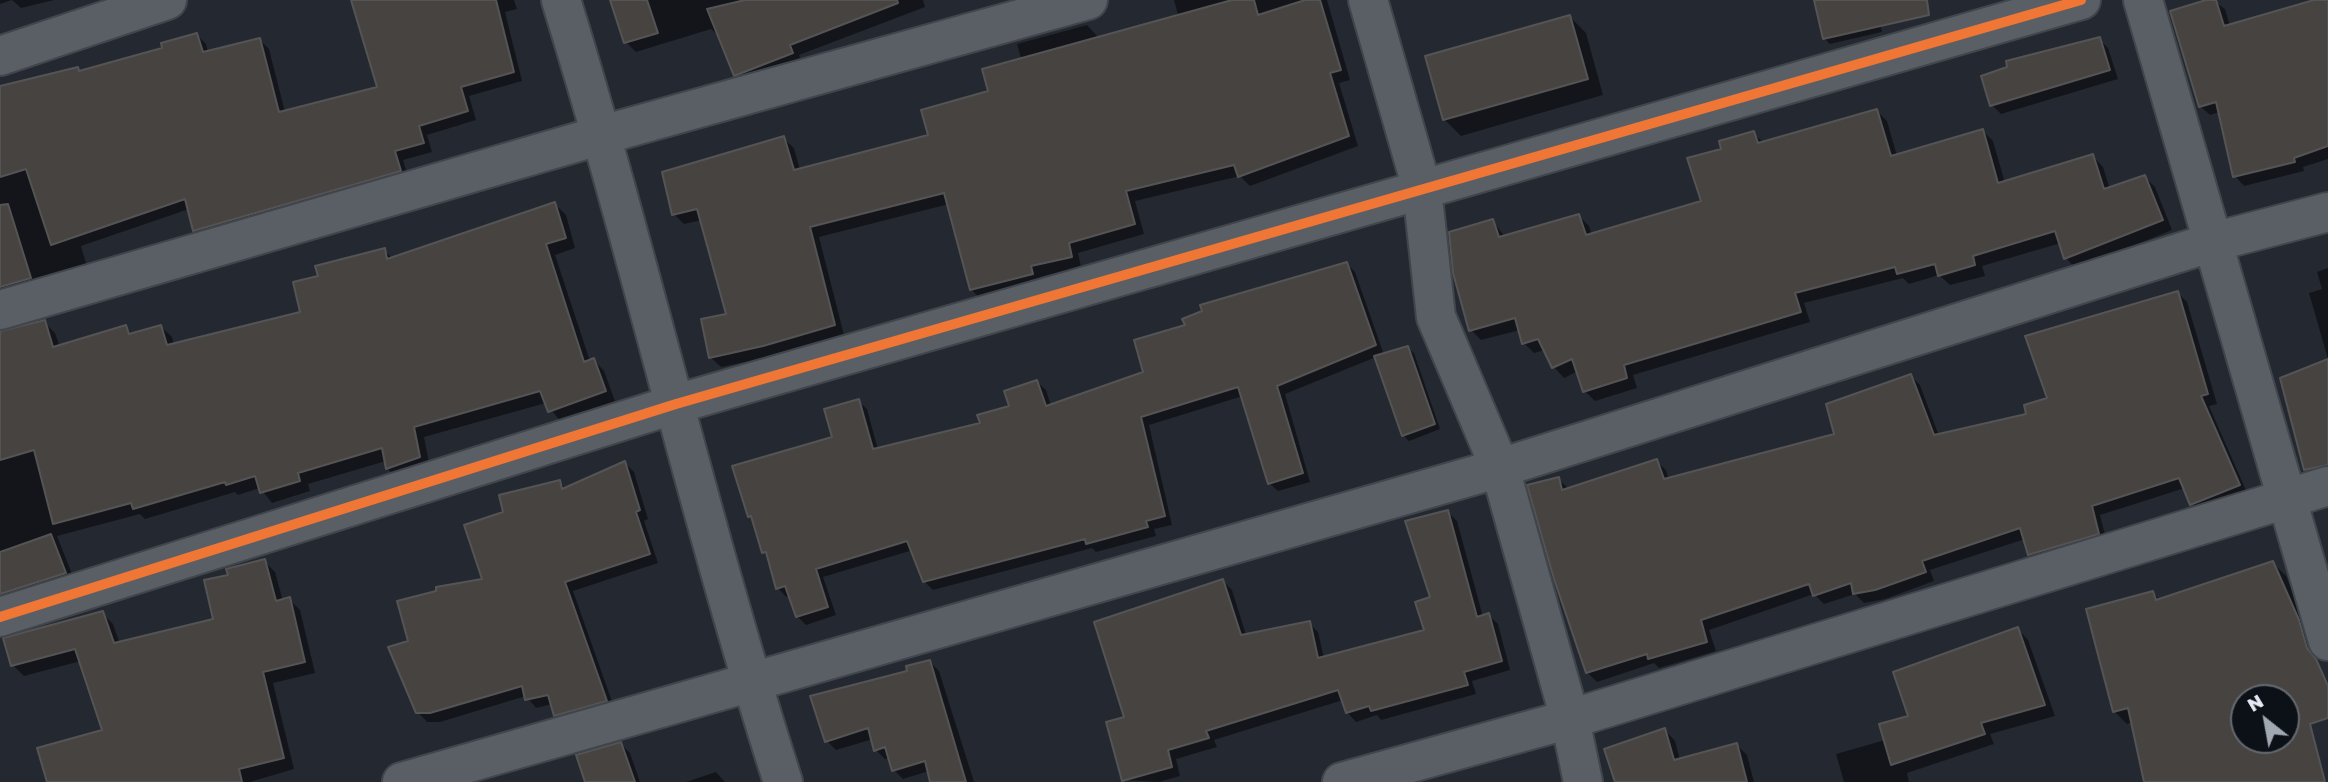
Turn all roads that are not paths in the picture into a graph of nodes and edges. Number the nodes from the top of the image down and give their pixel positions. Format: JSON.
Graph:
{"nodes":[{"id":1,"x":167,"y":0,"type":"edge"},
{"id":2,"x":561,"y":0,"type":"edge"},
{"id":3,"x":1088,"y":0,"type":"edge"},
{"id":4,"x":1368,"y":0,"type":"edge"},
{"id":5,"x":2081,"y":0,"type":"edge"},
{"id":6,"x":2143,"y":0,"type":"edge"},
{"id":7,"x":0,"y":56,"type":"edge"},
{"id":8,"x":602,"y":135,"type":"junction"},
{"id":9,"x":1422,"y":189,"type":"junction"},
{"id":10,"x":2328,"y":212,"type":"edge"},
{"id":11,"x":2213,"y":242,"type":"junction"},
{"id":12,"x":0,"y":310,"type":"edge"},
{"id":13,"x":676,"y":404,"type":"junction"},
{"id":14,"x":1500,"y":468,"type":"junction"},
{"id":15,"x":2328,"y":486,"type":"edge"},
{"id":16,"x":2287,"y":498,"type":"junction"},
{"id":17,"x":0,"y":617,"type":"edge"},
{"id":18,"x":2328,"y":641,"type":"edge"},
{"id":19,"x":751,"y":683,"type":"junction"},
{"id":20,"x":1570,"y":719,"type":"junction"},
{"id":21,"x":402,"y":782,"type":"edge"},
{"id":22,"x":783,"y":782,"type":"edge"},
{"id":23,"x":1342,"y":782,"type":"edge"},
{"id":24,"x":1583,"y":782,"type":"edge"}],
"edges":[{"from":1,"to":7,"type":"street"},
{"from":2,"to":8,"type":"street"},
{"from":3,"to":8,"type":"street"},
{"from":4,"to":9,"type":"street"},
{"from":5,"to":9,"type":"street"},
{"from":6,"to":11,"type":"street"},
{"from":8,"to":12,"type":"street"},
{"from":8,"to":13,"type":"street"},
{"from":9,"to":13,"type":"street"},
{"from":9,"to":14,"type":"street"},
{"from":10,"to":11,"type":"street"},
{"from":11,"to":14,"type":"street"},
{"from":11,"to":16,"type":"street"},
{"from":13,"to":17,"type":"street"},
{"from":13,"to":19,"type":"street"},
{"from":14,"to":19,"type":"street"},
{"from":14,"to":20,"type":"street"},
{"from":15,"to":16,"type":"street"},
{"from":16,"to":18,"type":"street"},
{"from":16,"to":20,"type":"street"},
{"from":19,"to":21,"type":"street"},
{"from":19,"to":22,"type":"street"},
{"from":20,"to":23,"type":"street"},
{"from":20,"to":24,"type":"street"}]}
